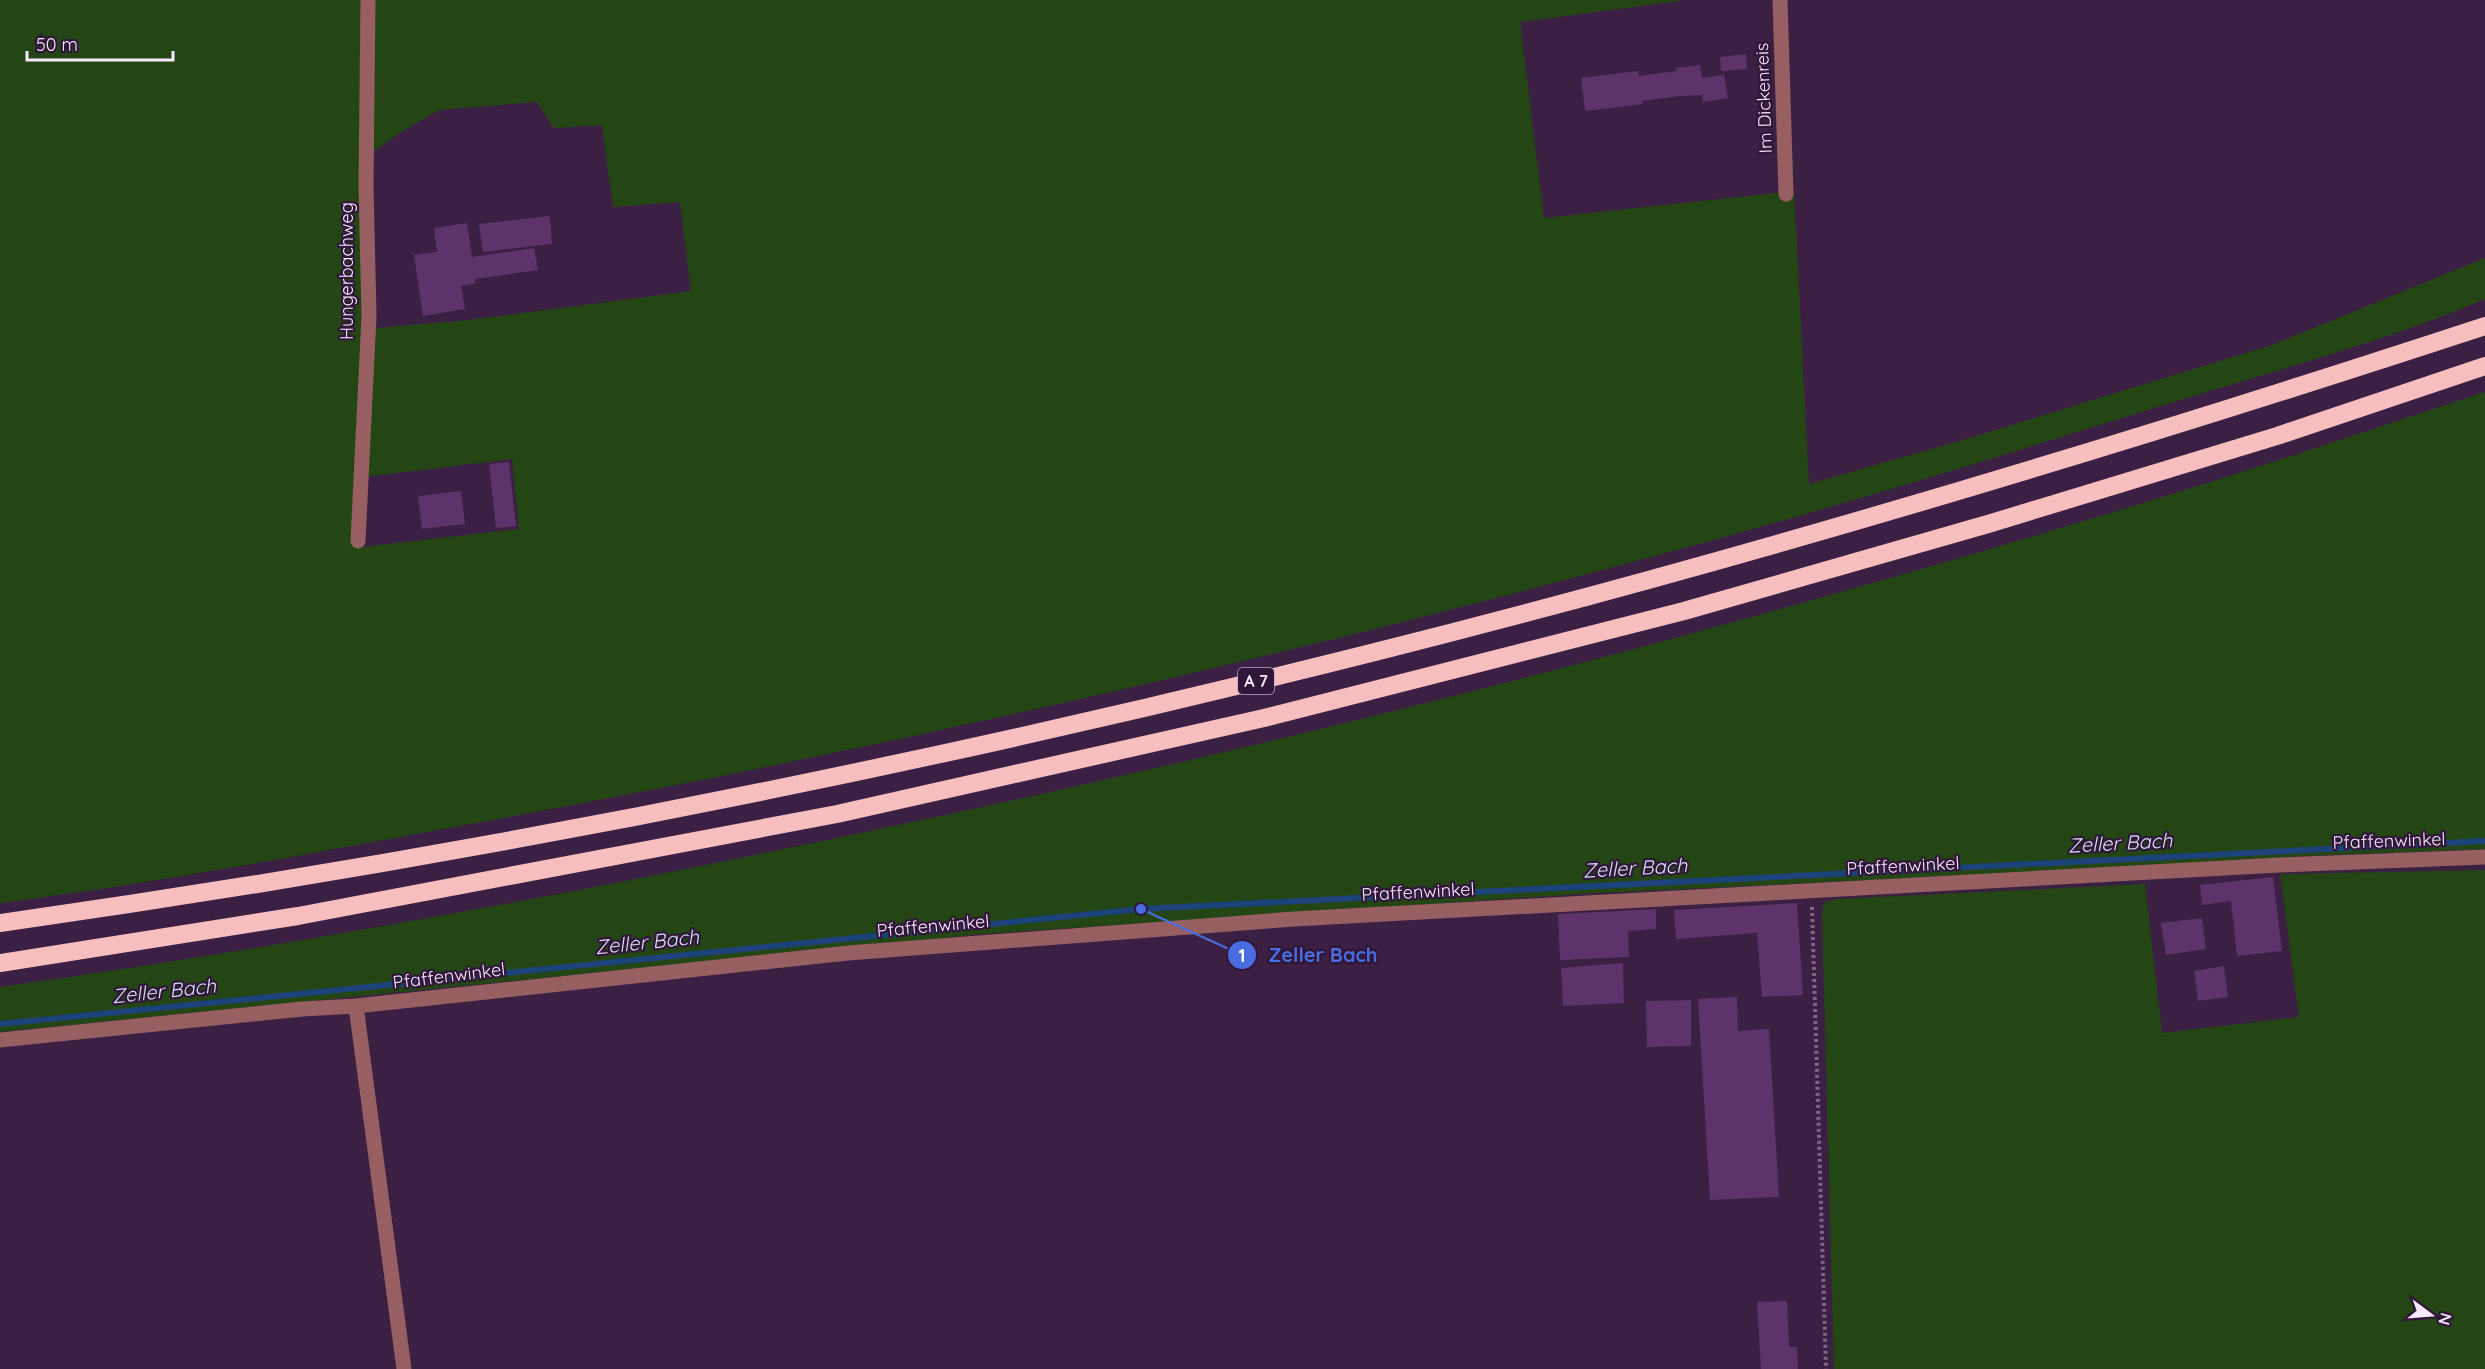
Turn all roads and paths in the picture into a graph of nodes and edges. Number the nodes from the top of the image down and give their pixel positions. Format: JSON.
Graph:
{"nodes":[{"id":1,"x":368,"y":0,"type":"edge"},
{"id":2,"x":1780,"y":0,"type":"edge"},
{"id":3,"x":1786,"y":194,"type":"dead end"},
{"id":4,"x":2485,"y":326,"type":"edge"},
{"id":5,"x":2485,"y":366,"type":"edge"},
{"id":6,"x":358,"y":541,"type":"dead end"},
{"id":7,"x":2485,"y":857,"type":"edge"},
{"id":8,"x":1812,"y":891,"type":"junction"},
{"id":9,"x":0,"y":923,"type":"edge"},
{"id":10,"x":0,"y":963,"type":"edge"},
{"id":11,"x":356,"y":1006,"type":"junction"},
{"id":12,"x":0,"y":1040,"type":"edge"},
{"id":13,"x":404,"y":1369,"type":"edge"},
{"id":14,"x":1826,"y":1369,"type":"edge"}],
"edges":[{"from":1,"to":6,"type":"street","name":"Hungerbachweg"},
{"from":2,"to":3,"type":"street","name":"Im Dickenreis"},
{"from":4,"to":9,"type":"highway","number":"A 7"},
{"from":5,"to":10,"type":"highway","number":"A 7"},
{"from":7,"to":8,"type":"street","name":"Pfaffenwinkel"},
{"from":8,"to":11,"type":"street","name":"Pfaffenwinkel"},
{"from":8,"to":14,"type":"path"},
{"from":11,"to":12,"type":"street","name":"Pfaffenwinkel"},
{"from":11,"to":13,"type":"street"}]}
